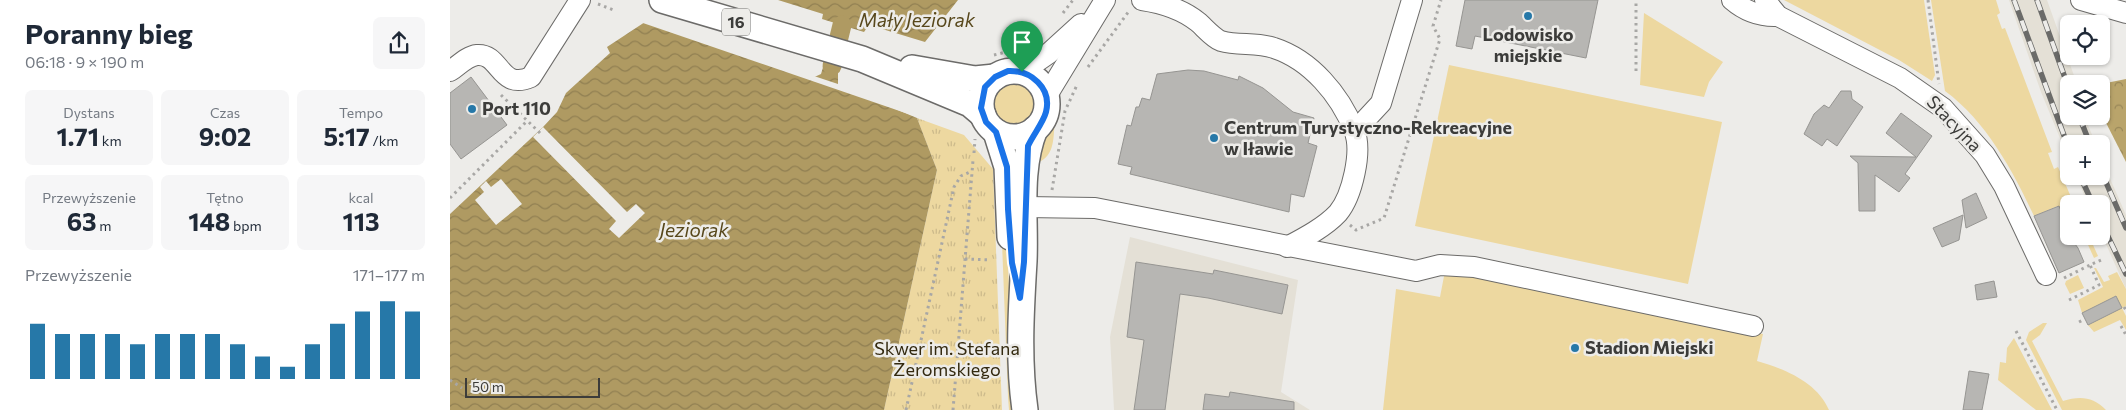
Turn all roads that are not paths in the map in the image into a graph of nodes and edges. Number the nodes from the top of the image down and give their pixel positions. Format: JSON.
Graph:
{"nodes":[{"id":1,"x":580,"y":0,"type":"edge"},
{"id":2,"x":662,"y":0,"type":"edge"},
{"id":3,"x":1412,"y":0,"type":"edge"},
{"id":4,"x":1732,"y":0,"type":"edge"},
{"id":5,"x":1765,"y":0,"type":"edge"},
{"id":6,"x":2081,"y":0,"type":"edge"},
{"id":7,"x":1104,"y":2,"type":"edge"},
{"id":8,"x":1146,"y":2,"type":"edge"},
{"id":9,"x":2104,"y":3,"type":"edge"},
{"id":10,"x":2126,"y":13,"type":"edge"},
{"id":11,"x":1778,"y":16,"type":"junction"},
{"id":12,"x":862,"y":59,"type":"junction"},
{"id":13,"x":450,"y":71,"type":"edge"},
{"id":14,"x":1022,"y":72,"type":"junction"},
{"id":15,"x":995,"y":77,"type":"junction"},
{"id":16,"x":1046,"y":96,"type":"junction"},
{"id":17,"x":985,"y":126,"type":"junction"},
{"id":18,"x":1036,"y":129,"type":"junction"},
{"id":19,"x":1355,"y":131,"type":"junction"},
{"id":20,"x":1025,"y":207,"type":"junction"},
{"id":21,"x":1287,"y":247,"type":"junction"},
{"id":22,"x":2052,"y":278,"type":"road end"},
{"id":23,"x":1020,"y":298,"type":"junction"},
{"id":24,"x":1753,"y":326,"type":"dead end"},
{"id":25,"x":1024,"y":410,"type":"edge"}],
"edges":[{"from":1,"to":13,"type":"street"},
{"from":2,"to":12,"type":"main road","number":"16"},
{"from":3,"to":19,"type":"street"},
{"from":4,"to":11,"type":"street","name":"Stacyjna"},
{"from":5,"to":11,"type":"street","name":"Stacyjna"},
{"from":6,"to":9,"type":"street"},
{"from":7,"to":14,"type":"street"},
{"from":7,"to":16,"type":"street"},
{"from":8,"to":19,"type":"street"},
{"from":9,"to":10,"type":"street"},
{"from":11,"to":22,"type":"street","name":"Stacyjna"},
{"from":12,"to":15,"type":"main road","number":"16"},
{"from":12,"to":17,"type":"main road","number":"16"},
{"from":14,"to":15,"type":"main road","number":"16"},
{"from":14,"to":16,"type":"main road"},
{"from":15,"to":17,"type":"main road"},
{"from":16,"to":18,"type":"main road"},
{"from":17,"to":18,"type":"main road","number":"16"},
{"from":17,"to":23,"type":"main road"},
{"from":18,"to":20,"type":"main road"},
{"from":19,"to":21,"type":"street"},
{"from":20,"to":21,"type":"street"},
{"from":20,"to":23,"type":"main road"},
{"from":21,"to":24,"type":"street"},
{"from":23,"to":25,"type":"main road"}]}
